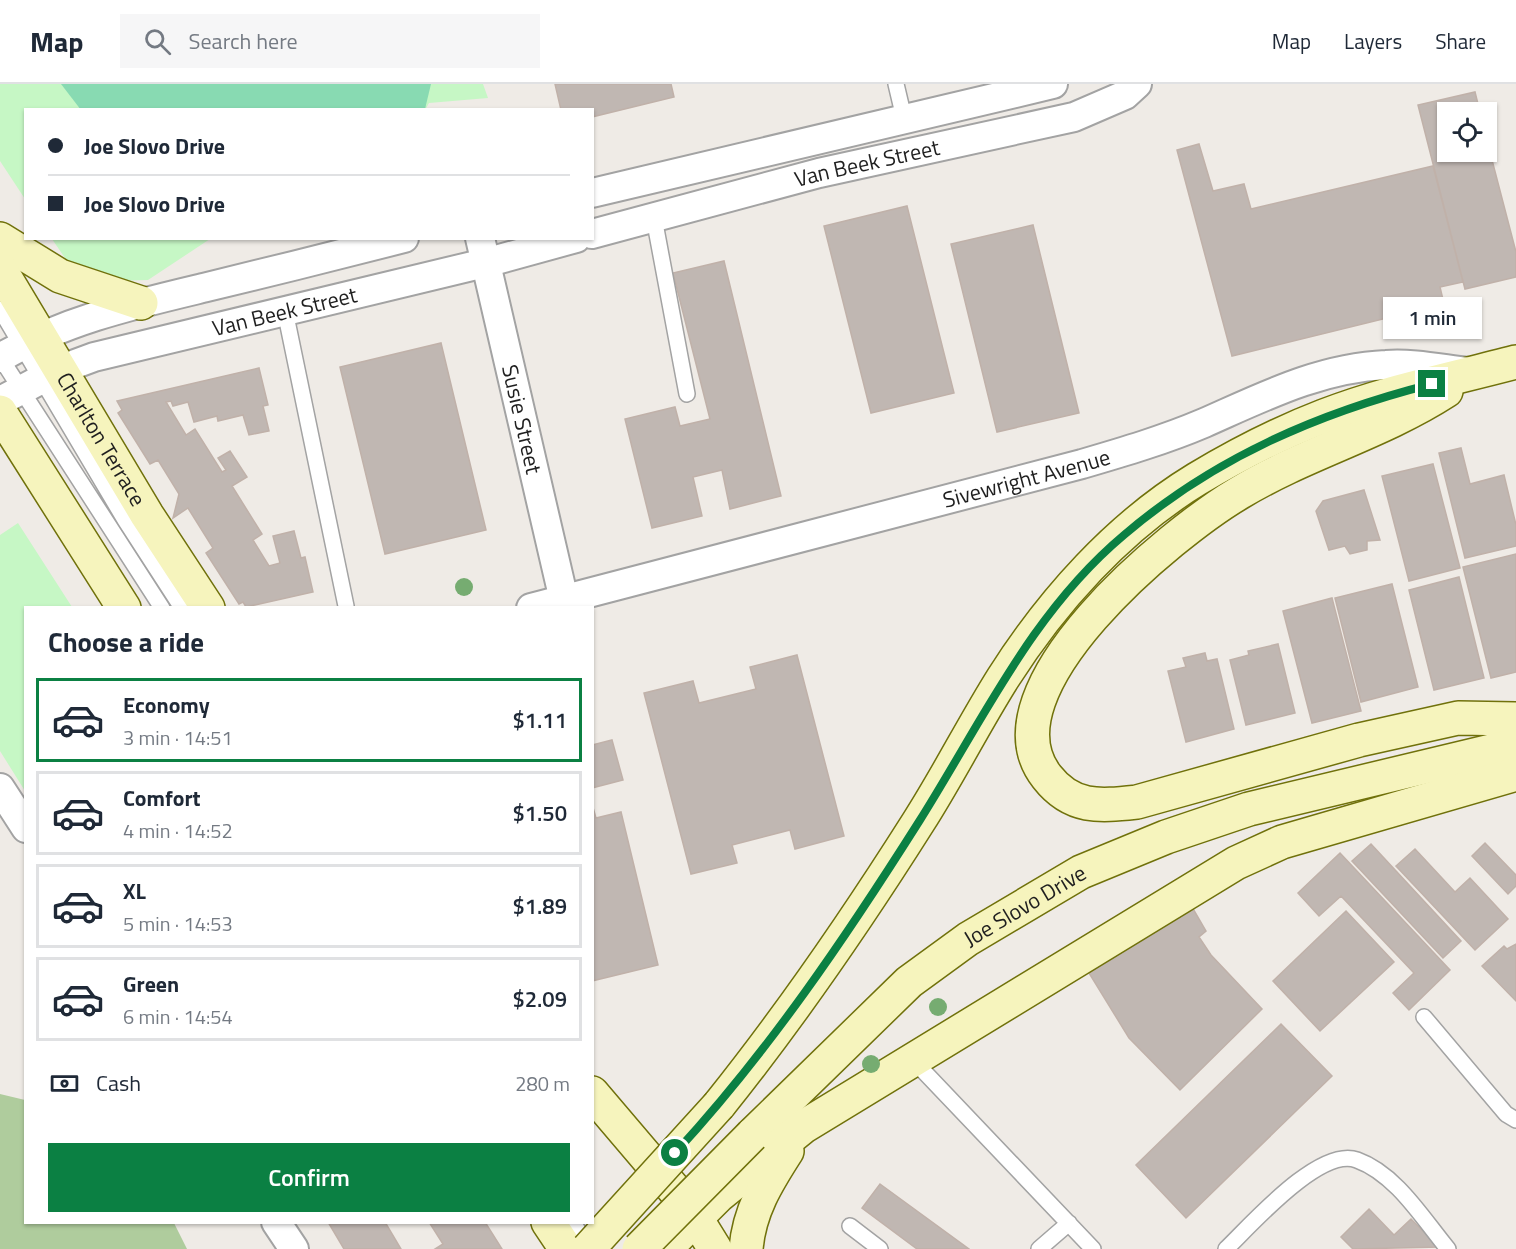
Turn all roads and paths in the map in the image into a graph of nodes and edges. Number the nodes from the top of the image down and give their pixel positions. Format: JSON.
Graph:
{"nodes":[{"id":1,"x":896,"y":84,"type":"edge"},
{"id":2,"x":1053,"y":84,"type":"edge"},
{"id":3,"x":1137,"y":84,"type":"edge"},
{"id":4,"x":892,"y":121,"type":"junction"},
{"id":5,"x":888,"y":159,"type":"junction"},
{"id":6,"x":668,"y":175,"type":"junction"},
{"id":7,"x":594,"y":193,"type":"edge"},
{"id":8,"x":667,"y":214,"type":"junction"},
{"id":9,"x":594,"y":233,"type":"edge"},
{"id":10,"x":0,"y":238,"type":"edge"},
{"id":11,"x":396,"y":240,"type":"edge"},
{"id":12,"x":562,"y":240,"type":"edge"},
{"id":13,"x":483,"y":251,"type":"edge"},
{"id":14,"x":0,"y":269,"type":"edge"},
{"id":15,"x":141,"y":303,"type":"junction"},
{"id":16,"x":0,"y":309,"type":"edge"},
{"id":17,"x":285,"y":311,"type":"junction"},
{"id":18,"x":12,"y":351,"type":"edge"},
{"id":19,"x":1516,"y":364,"type":"edge"},
{"id":20,"x":1473,"y":373,"type":"junction"},
{"id":21,"x":31,"y":385,"type":"edge"},
{"id":22,"x":687,"y":394,"type":"dead end"},
{"id":23,"x":0,"y":412,"type":"edge"},
{"id":24,"x":564,"y":600,"type":"junction"},
{"id":25,"x":122,"y":606,"type":"edge"},
{"id":26,"x":161,"y":606,"type":"edge"},
{"id":27,"x":181,"y":606,"type":"edge"},
{"id":28,"x":207,"y":606,"type":"edge"},
{"id":29,"x":345,"y":606,"type":"dead end"},
{"id":30,"x":539,"y":606,"type":"edge"},
{"id":31,"x":1516,"y":719,"type":"edge"},
{"id":32,"x":1516,"y":745,"type":"edge"},
{"id":33,"x":1516,"y":774,"type":"edge"},
{"id":34,"x":0,"y":788,"type":"edge"},
{"id":35,"x":24,"y":825,"type":"edge"},
{"id":36,"x":1424,"y":1017,"type":"dead end"},
{"id":37,"x":913,"y":1060,"type":"junction"},
{"id":38,"x":594,"y":1095,"type":"edge"},
{"id":39,"x":1516,"y":1120,"type":"edge"},
{"id":40,"x":803,"y":1127,"type":"junction"},
{"id":41,"x":698,"y":1218,"type":"junction"},
{"id":42,"x":594,"y":1223,"type":"edge"},
{"id":43,"x":1069,"y":1223,"type":"junction"},
{"id":44,"x":277,"y":1224,"type":"edge"},
{"id":45,"x":549,"y":1224,"type":"edge"},
{"id":46,"x":574,"y":1224,"type":"edge"},
{"id":47,"x":850,"y":1226,"type":"dead end"},
{"id":48,"x":294,"y":1249,"type":"edge"},
{"id":49,"x":566,"y":1249,"type":"edge"},
{"id":50,"x":588,"y":1249,"type":"edge"},
{"id":51,"x":610,"y":1249,"type":"edge"},
{"id":52,"x":639,"y":1249,"type":"edge"},
{"id":53,"x":665,"y":1249,"type":"edge"},
{"id":54,"x":715,"y":1249,"type":"edge"},
{"id":55,"x":746,"y":1249,"type":"edge"},
{"id":56,"x":880,"y":1249,"type":"edge"},
{"id":57,"x":1039,"y":1249,"type":"edge"},
{"id":58,"x":1093,"y":1249,"type":"edge"},
{"id":59,"x":1226,"y":1249,"type":"edge"},
{"id":60,"x":1448,"y":1249,"type":"edge"}],
"edges":[{"from":1,"to":4,"type":"lane"},
{"from":2,"to":4,"type":"street","name":"Van Beek Street"},
{"from":3,"to":5,"type":"street","name":"Van Beek Street"},
{"from":4,"to":5,"type":"street"},
{"from":4,"to":6,"type":"street","name":"Van Beek Street"},
{"from":5,"to":8,"type":"street","name":"Van Beek Street"},
{"from":6,"to":7,"type":"street","name":"Van Beek Street"},
{"from":6,"to":8,"type":"street"},
{"from":8,"to":9,"type":"street","name":"Van Beek Street"},
{"from":8,"to":22,"type":"lane"},
{"from":10,"to":15,"type":"main road"},
{"from":11,"to":15,"type":"street","name":"Van Beek Street"},
{"from":12,"to":13,"type":"street","name":"Van Beek Street"},
{"from":13,"to":17,"type":"street","name":"Van Beek Street"},
{"from":13,"to":24,"type":"street","name":"Susie Street"},
{"from":14,"to":18,"type":"main road","name":"Charlton Terrace"},
{"from":15,"to":18,"type":"street","name":"Van Beek Street"},
{"from":16,"to":18,"type":"lane"},
{"from":17,"to":21,"type":"street","name":"Van Beek Street"},
{"from":17,"to":29,"type":"lane"},
{"from":18,"to":21,"type":"main road","name":"Charlton Terrace"},
{"from":18,"to":21,"type":"lane"},
{"from":19,"to":20,"type":"main road","name":"Sivewright Avenue"},
{"from":20,"to":24,"type":"street","name":"Sivewright Avenue"},
{"from":20,"to":31,"type":"main road"},
{"from":20,"to":50,"type":"main road","bridge":true},
{"from":21,"to":26,"type":"lane"},
{"from":21,"to":27,"type":"lane"},
{"from":21,"to":28,"type":"main road","name":"Charlton Terrace"},
{"from":23,"to":25,"type":"main road"},
{"from":24,"to":30,"type":"street","name":"Sivewright Avenue"},
{"from":32,"to":52,"type":"main road","name":"Joe Slovo Drive","bridge":true},
{"from":33,"to":37,"type":"main road"},
{"from":34,"to":35,"type":"street"},
{"from":36,"to":39,"type":"lane"},
{"from":37,"to":40,"type":"main road"},
{"from":37,"to":43,"type":"lane"},
{"from":38,"to":41,"type":"main road"},
{"from":40,"to":41,"type":"main road"},
{"from":40,"to":55,"type":"main road"},
{"from":41,"to":53,"type":"main road"},
{"from":41,"to":54,"type":"main road"},
{"from":42,"to":51,"type":"lane"},
{"from":43,"to":57,"type":"lane"},
{"from":43,"to":58,"type":"lane"},
{"from":44,"to":48,"type":"street"},
{"from":45,"to":49,"type":"main road"},
{"from":46,"to":50,"type":"lane"},
{"from":47,"to":56,"type":"lane"},
{"from":59,"to":60,"type":"lane"}]}
